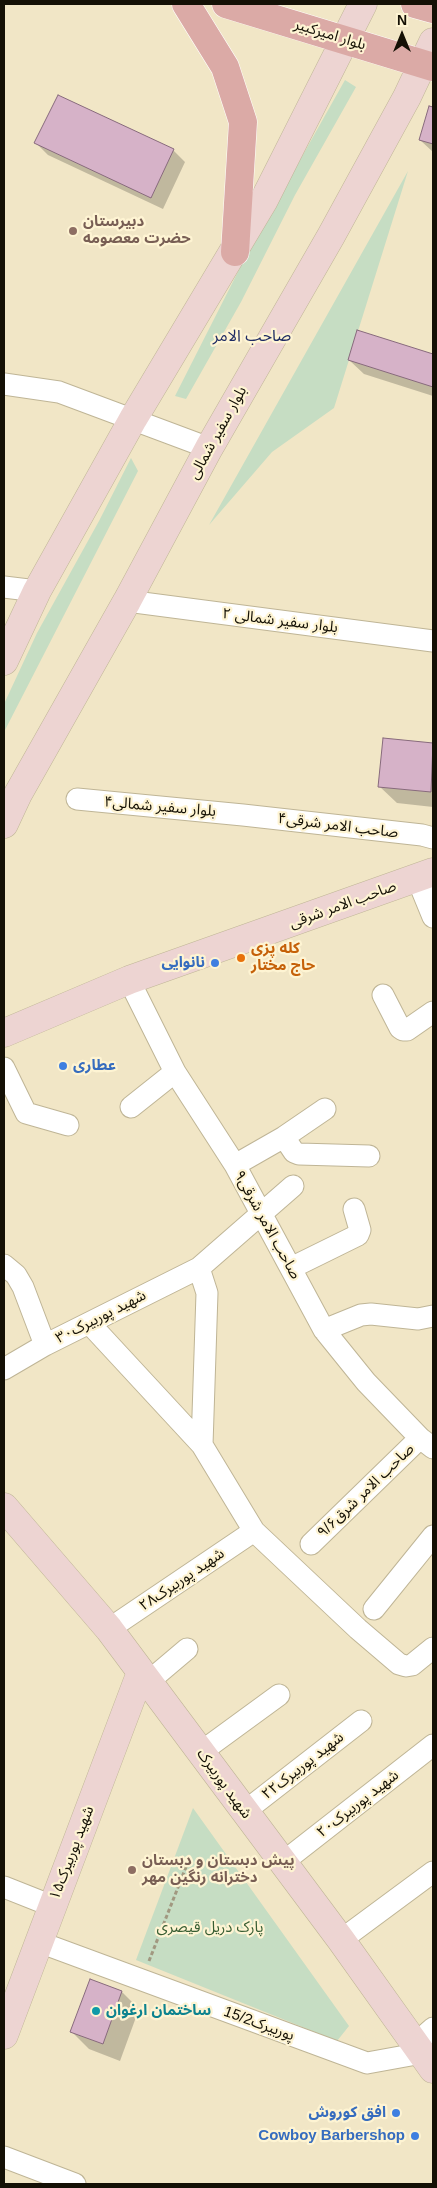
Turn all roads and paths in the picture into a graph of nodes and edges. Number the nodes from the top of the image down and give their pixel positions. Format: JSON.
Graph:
{"nodes":[{"id":1,"x":186,"y":4,"type":"edge"},
{"id":2,"x":226,"y":4,"type":"edge"},
{"id":3,"x":363,"y":4,"type":"edge"},
{"id":4,"x":415,"y":4,"type":"edge"},
{"id":5,"x":433,"y":9,"type":"edge"},
{"id":6,"x":346,"y":39,"type":"junction"},
{"id":7,"x":430,"y":58,"type":"edge"},
{"id":8,"x":235,"y":252,"type":"junction"},
{"id":9,"x":4,"y":384,"type":"edge"},
{"id":10,"x":133,"y":419,"type":"junction"},
{"id":11,"x":209,"y":448,"type":"junction"},
{"id":12,"x":4,"y":587,"type":"edge"},
{"id":13,"x":37,"y":591,"type":"junction"},
{"id":14,"x":127,"y":601,"type":"junction"},
{"id":15,"x":433,"y":641,"type":"edge"},
{"id":16,"x":4,"y":660,"type":"edge"},
{"id":17,"x":77,"y":799,"type":"dead end"},
{"id":18,"x":243,"y":814,"type":"joint"},
{"id":19,"x":4,"y":824,"type":"edge"},
{"id":20,"x":433,"y":838,"type":"edge"},
{"id":21,"x":425,"y":875,"type":"edge"},
{"id":22,"x":433,"y":917,"type":"edge"},
{"id":23,"x":129,"y":980,"type":"junction"},
{"id":24,"x":383,"y":995,"type":"dead end"},
{"id":25,"x":433,"y":1012,"type":"edge"},
{"id":26,"x":16,"y":1017,"type":"edge"},
{"id":27,"x":4,"y":1033,"type":"edge"},
{"id":28,"x":4,"y":1068,"type":"edge"},
{"id":29,"x":175,"y":1072,"type":"junction"},
{"id":30,"x":130,"y":1107,"type":"dead end"},
{"id":31,"x":325,"y":1109,"type":"dead end"},
{"id":32,"x":68,"y":1125,"type":"dead end"},
{"id":33,"x":284,"y":1137,"type":"junction"},
{"id":34,"x":369,"y":1156,"type":"dead end"},
{"id":35,"x":235,"y":1165,"type":"junction"},
{"id":36,"x":293,"y":1186,"type":"dead end"},
{"id":37,"x":354,"y":1209,"type":"dead end"},
{"id":38,"x":261,"y":1214,"type":"junction"},
{"id":39,"x":4,"y":1265,"type":"edge"},
{"id":40,"x":198,"y":1268,"type":"junction"},
{"id":41,"x":291,"y":1268,"type":"junction"},
{"id":42,"x":433,"y":1316,"type":"edge"},
{"id":43,"x":90,"y":1324,"type":"junction"},
{"id":44,"x":324,"y":1330,"type":"junction"},
{"id":45,"x":45,"y":1345,"type":"junction"},
{"id":46,"x":4,"y":1369,"type":"edge"},
{"id":47,"x":427,"y":1443,"type":"edge"},
{"id":48,"x":202,"y":1445,"type":"junction"},
{"id":49,"x":4,"y":1507,"type":"edge"},
{"id":50,"x":254,"y":1531,"type":"junction"},
{"id":51,"x":433,"y":1536,"type":"edge"},
{"id":52,"x":311,"y":1544,"type":"dead end"},
{"id":53,"x":374,"y":1609,"type":"dead end"},
{"id":54,"x":109,"y":1629,"type":"junction"},
{"id":55,"x":433,"y":1648,"type":"edge"},
{"id":56,"x":187,"y":1649,"type":"dead end"},
{"id":57,"x":144,"y":1677,"type":"junction"},
{"id":58,"x":279,"y":1695,"type":"dead end"},
{"id":59,"x":361,"y":1721,"type":"dead end"},
{"id":60,"x":433,"y":1745,"type":"edge"},
{"id":61,"x":201,"y":1752,"type":"junction"},
{"id":62,"x":244,"y":1812,"type":"junction"},
{"id":63,"x":188,"y":1862,"type":"dead end"},
{"id":64,"x":282,"y":1863,"type":"junction"},
{"id":65,"x":433,"y":1872,"type":"edge"},
{"id":66,"x":4,"y":1887,"type":"edge"},
{"id":67,"x":52,"y":1906,"type":"junction"},
{"id":68,"x":341,"y":1940,"type":"junction"},
{"id":69,"x":39,"y":1942,"type":"junction"},
{"id":70,"x":142,"y":1980,"type":"junction"},
{"id":71,"x":4,"y":2035,"type":"edge"},
{"id":72,"x":426,"y":2048,"type":"edge"},
{"id":73,"x":4,"y":2157,"type":"edge"},
{"id":74,"x":75,"y":2184,"type":"edge"}],
"edges":[{"from":1,"to":8,"type":"main road"},
{"from":2,"to":6,"type":"main road","name":"بلوار امیرکبیر"},
{"from":3,"to":6,"type":"main road"},
{"from":4,"to":5,"type":"main road"},
{"from":6,"to":7,"type":"main road","name":"بلوار امیرکبیر"},
{"from":6,"to":8,"type":"main road"},
{"from":7,"to":11,"type":"main road","name":"بلوار سفیر شمالی"},
{"from":8,"to":10,"type":"main road"},
{"from":9,"to":10,"type":"street"},
{"from":10,"to":11,"type":"street"},
{"from":10,"to":13,"type":"main road"},
{"from":11,"to":14,"type":"main road","name":"بلوار سفیر شمالی"},
{"from":12,"to":13,"type":"street"},
{"from":13,"to":16,"type":"main road"},
{"from":14,"to":15,"type":"street","name":"بلوار سفیر شمالی ۲"},
{"from":14,"to":19,"type":"main road","name":"بلوار سفیر شمالی"},
{"from":17,"to":18,"type":"street","name":"بلوار سفیر شمالی۴"},
{"from":18,"to":20,"type":"street","name":"صاحب الامر شرقی۴"},
{"from":21,"to":22,"type":"street"},
{"from":21,"to":23,"type":"main road","name":"صاحب الامر شرقی"},
{"from":23,"to":26,"type":"main road","name":"صاحب الامر شرقی"},
{"from":23,"to":29,"type":"street","name":"صاحب الامر شرقی۹"},
{"from":24,"to":25,"type":"street"},
{"from":26,"to":27,"type":"main road","name":"صاحب الامر شرقی"},
{"from":28,"to":32,"type":"street"},
{"from":29,"to":30,"type":"street"},
{"from":29,"to":35,"type":"street","name":"صاحب الامر شرقی۹"},
{"from":31,"to":33,"type":"street"},
{"from":33,"to":34,"type":"street"},
{"from":33,"to":35,"type":"street"},
{"from":35,"to":38,"type":"street","name":"صاحب الامر شرقی۹"},
{"from":36,"to":38,"type":"street","name":"شهید پوربیرک۳۰"},
{"from":37,"to":41,"type":"street"},
{"from":38,"to":40,"type":"street","name":"شهید پوربیرک۳۰"},
{"from":38,"to":41,"type":"street","name":"صاحب الامر شرقی۹"},
{"from":39,"to":45,"type":"street"},
{"from":40,"to":43,"type":"street","name":"شهید پوربیرک۳۰"},
{"from":40,"to":48,"type":"street"},
{"from":41,"to":44,"type":"street","name":"صاحب الامر شرقی۹"},
{"from":42,"to":44,"type":"street"},
{"from":43,"to":45,"type":"street","name":"شهید پوربیرک۳۰"},
{"from":43,"to":48,"type":"street"},
{"from":44,"to":47,"type":"street","name":"صاحب الامر شرقی۹"},
{"from":45,"to":46,"type":"street","name":"شهید پوربیرک۳۰"},
{"from":47,"to":52,"type":"street","name":"صاحب الامر شرق۹/۶"},
{"from":48,"to":50,"type":"street"},
{"from":49,"to":54,"type":"main road","name":"شهید پوربیرک"},
{"from":50,"to":54,"type":"street","name":"شهید پوربیرک۲۸"},
{"from":50,"to":55,"type":"street"},
{"from":51,"to":53,"type":"street"},
{"from":54,"to":57,"type":"main road","name":"شهید پوربیرک"},
{"from":56,"to":57,"type":"street"},
{"from":57,"to":61,"type":"main road","name":"شهید پوربیرک"},
{"from":57,"to":67,"type":"main road","name":"شهید پوربیرک۱۵"},
{"from":58,"to":61,"type":"street"},
{"from":59,"to":62,"type":"street","name":"شهید پوربیرک۲۲"},
{"from":60,"to":64,"type":"street","name":"شهید پوربیرک۲۰"},
{"from":61,"to":62,"type":"main road","name":"شهید پوربیرک"},
{"from":62,"to":64,"type":"main road","name":"شهید پوربیرک"},
{"from":63,"to":70,"type":"path"},
{"from":64,"to":68,"type":"main road","name":"شهید پوربیرک"},
{"from":65,"to":68,"type":"street"},
{"from":66,"to":67,"type":"street"},
{"from":67,"to":69,"type":"main road","name":"شهید پوربیرک۱۵"},
{"from":68,"to":72,"type":"main road","name":"شهید پوربیرک"},
{"from":69,"to":70,"type":"street","name":"پوربیرک15/2"},
{"from":69,"to":71,"type":"main road","name":"شهید پوربیرک۱۵"},
{"from":70,"to":72,"type":"street","name":"پوربیرک15/2"},
{"from":73,"to":74,"type":"street"}]}
